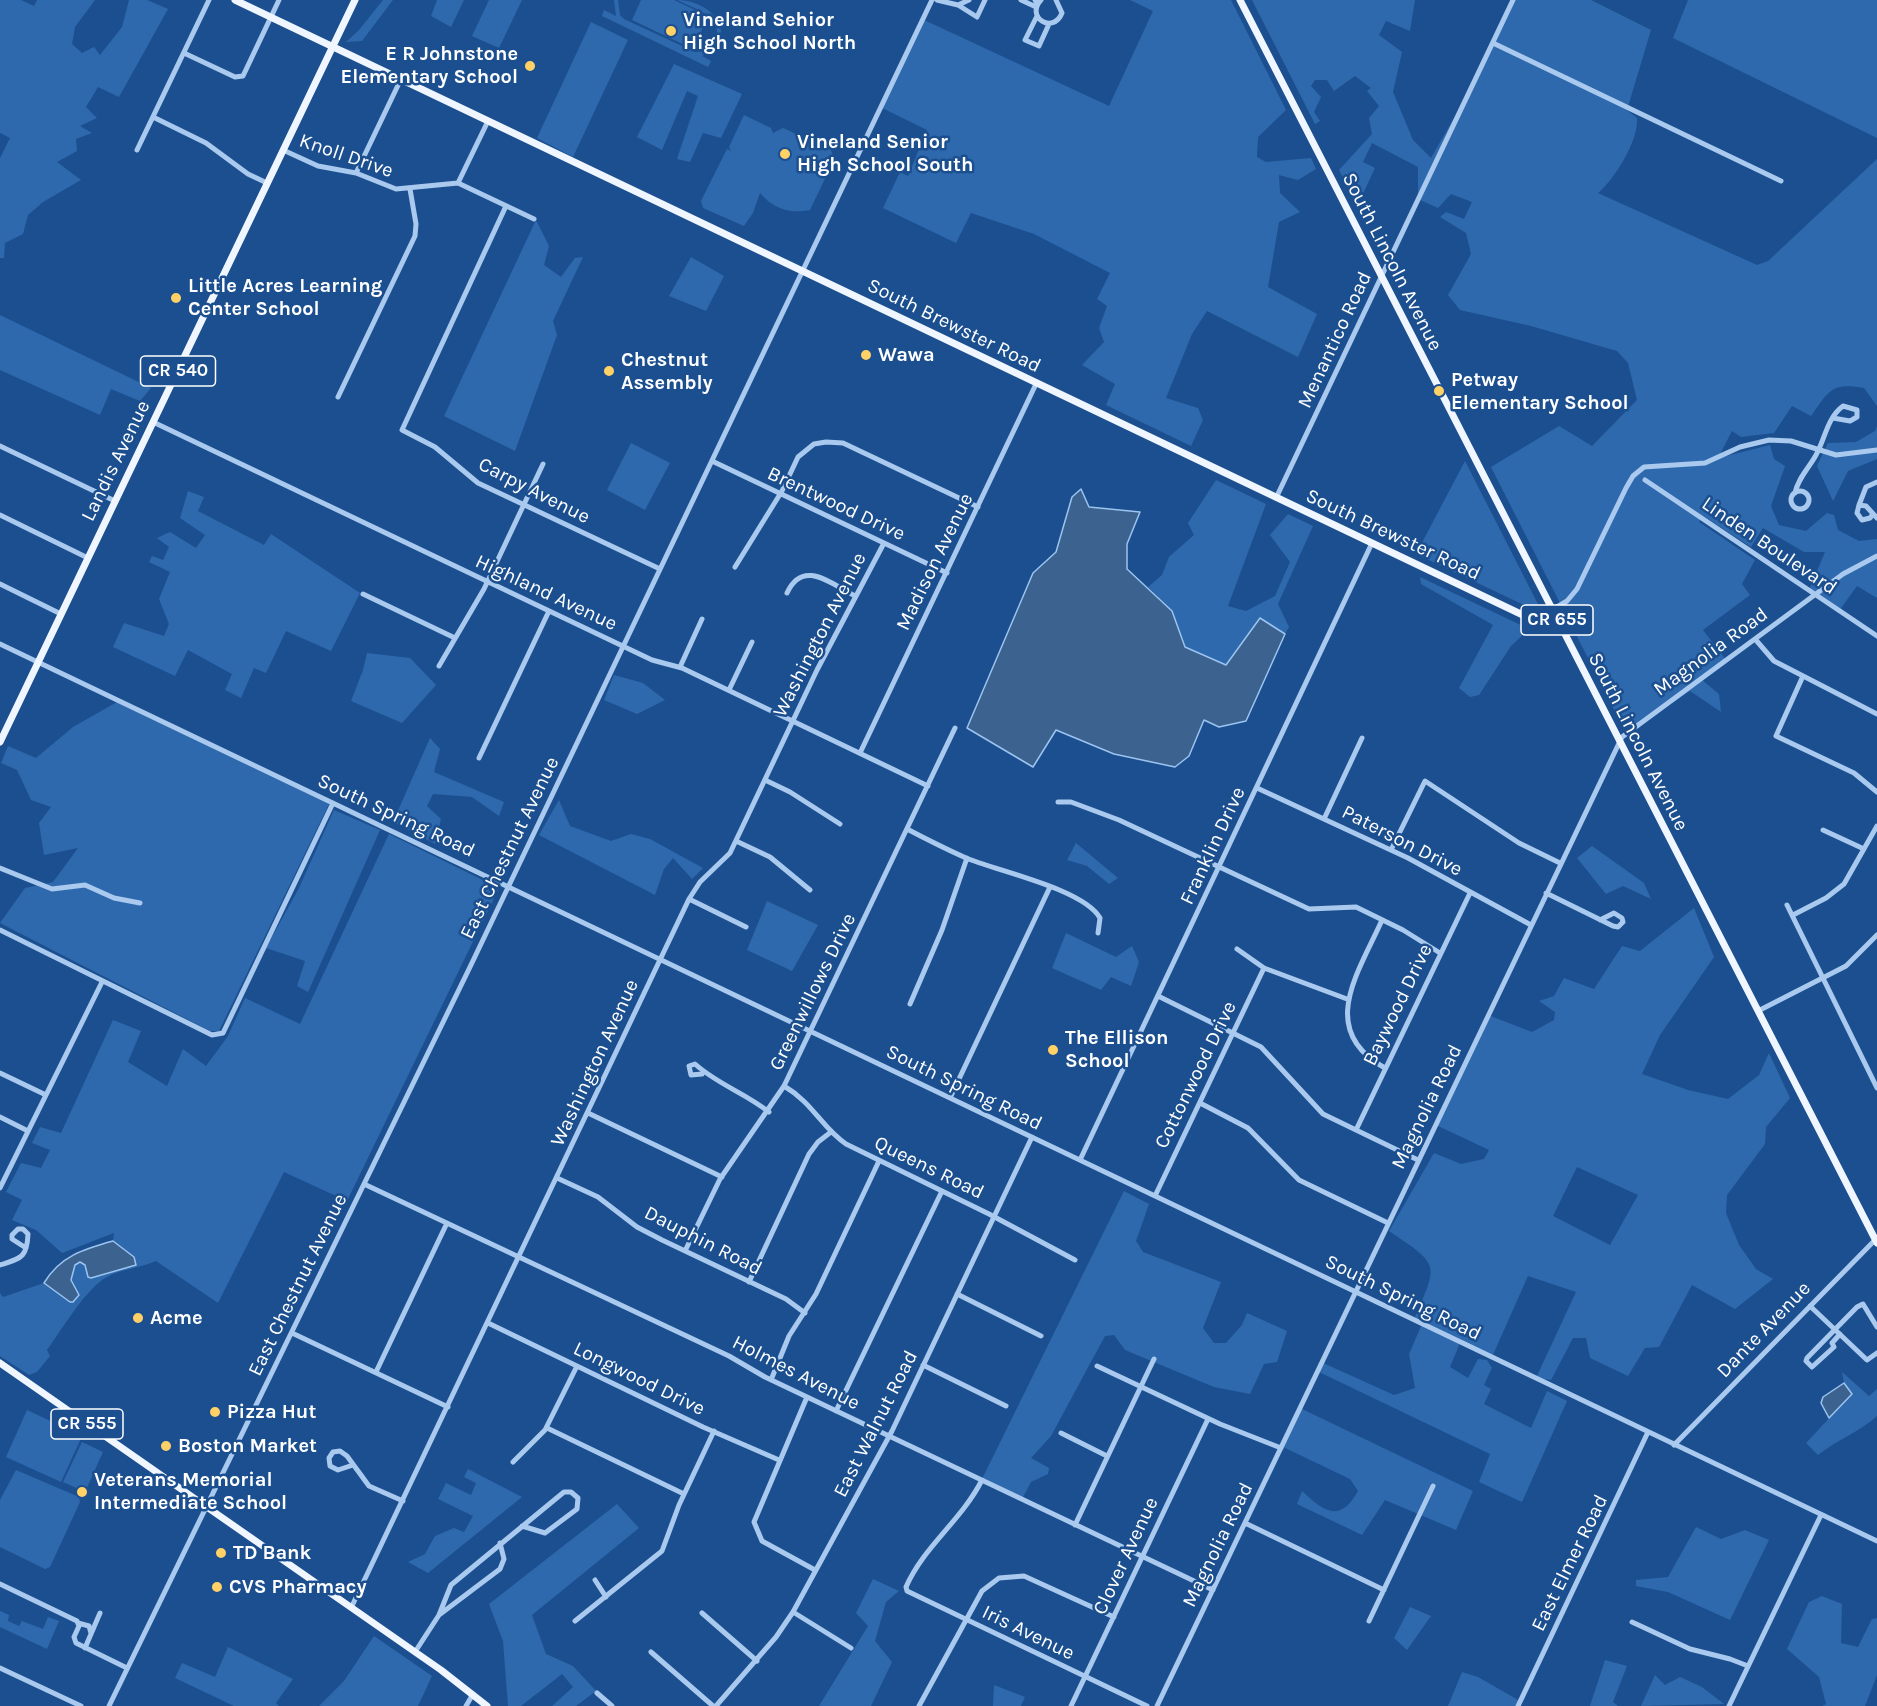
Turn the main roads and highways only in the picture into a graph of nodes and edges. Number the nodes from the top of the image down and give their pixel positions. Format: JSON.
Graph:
{"nodes":[{"id":1,"x":235,"y":0,"type":"edge"},
{"id":2,"x":355,"y":0,"type":"edge"},
{"id":3,"x":1240,"y":0,"type":"edge"},
{"id":4,"x":333,"y":46,"type":"junction"},
{"id":5,"x":1562,"y":629,"type":"junction"},
{"id":6,"x":0,"y":742,"type":"edge"},
{"id":7,"x":1876,"y":1240,"type":"edge"},
{"id":8,"x":0,"y":1363,"type":"edge"},
{"id":9,"x":487,"y":1706,"type":"edge"}],
"edges":[{"from":1,"to":4,"type":"main road","name":"South Brewster Road"},
{"from":2,"to":4,"type":"main road","name":"Landis Avenue","number":"CR 540"},
{"from":3,"to":5,"type":"main road","name":"South Lincoln Avenue","number":"CR 655"},
{"from":4,"to":5,"type":"main road","name":"South Brewster Road"},
{"from":4,"to":6,"type":"main road","name":"Landis Avenue","number":"CR 540"},
{"from":5,"to":7,"type":"main road","name":"South Lincoln Avenue","number":"CR 655"},
{"from":8,"to":9,"type":"main road","number":"CR 555"}]}
